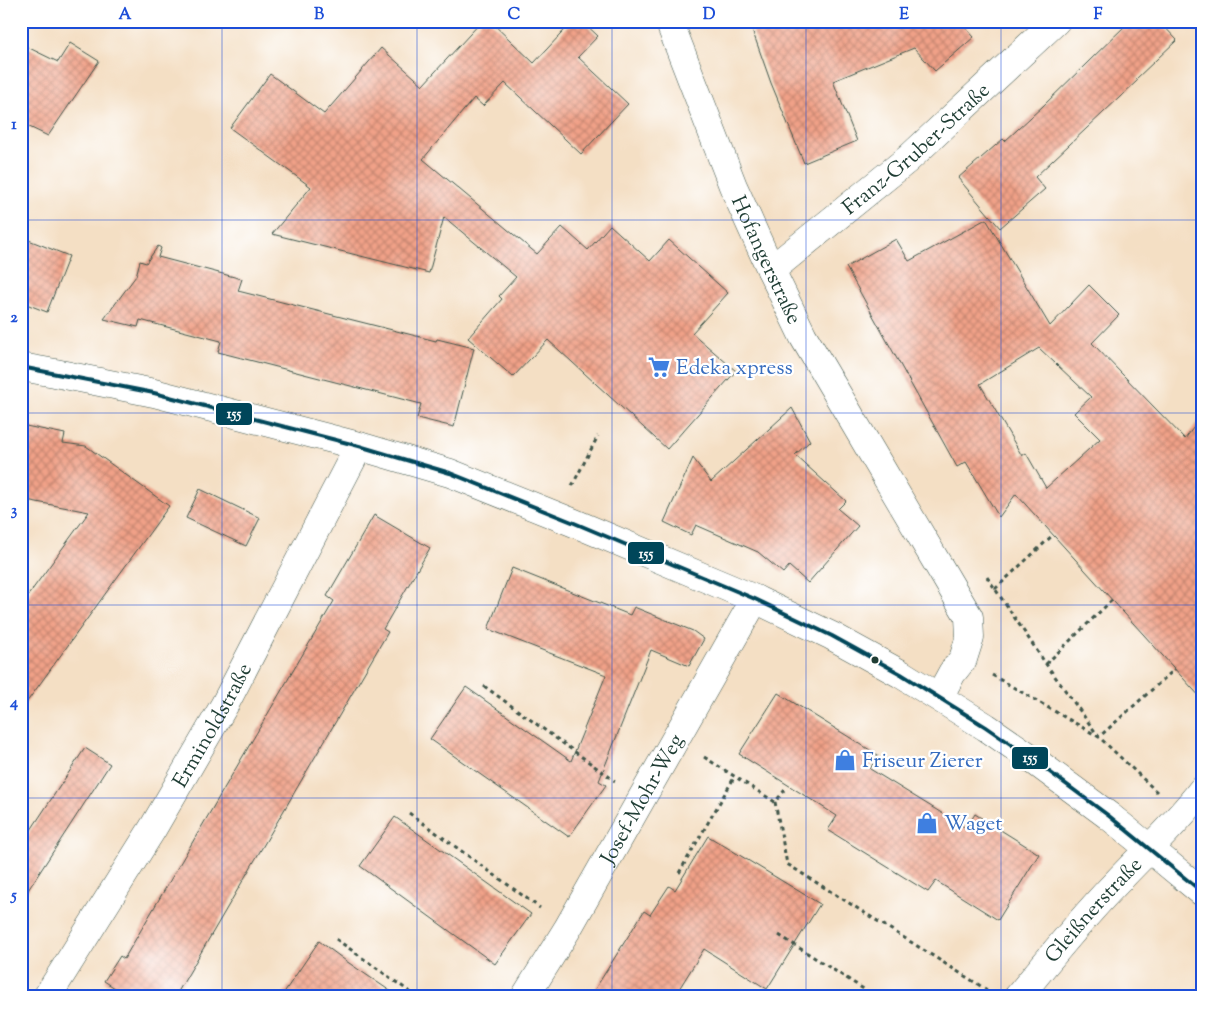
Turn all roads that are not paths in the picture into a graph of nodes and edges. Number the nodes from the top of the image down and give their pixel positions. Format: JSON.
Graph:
{"nodes":[{"id":1,"x":669,"y":21,"type":"edge"},
{"id":2,"x":1056,"y":21,"type":"edge"},
{"id":3,"x":771,"y":270,"type":"junction"},
{"id":4,"x":21,"y":368,"type":"edge"},
{"id":5,"x":359,"y":446,"type":"junction"},
{"id":6,"x":755,"y":599,"type":"junction"},
{"id":7,"x":938,"y":696,"type":"junction"},
{"id":8,"x":1202,"y":790,"type":"edge"},
{"id":9,"x":1150,"y":849,"type":"junction"},
{"id":10,"x":1202,"y":892,"type":"edge"},
{"id":11,"x":47,"y":997,"type":"edge"},
{"id":12,"x":525,"y":997,"type":"edge"},
{"id":13,"x":1018,"y":997,"type":"edge"}],
"edges":[{"from":1,"to":3,"type":"street","name":"Hofangerstraße"},
{"from":2,"to":3,"type":"street","name":"Franz-Gruber-Straße"},
{"from":3,"to":7,"type":"street","name":"Hofangerstraße"},
{"from":4,"to":5,"type":"street"},
{"from":5,"to":6,"type":"street"},
{"from":5,"to":11,"type":"street","name":"Erminoldstraße"},
{"from":6,"to":7,"type":"street"},
{"from":6,"to":12,"type":"street","name":"Josef-Mohr-Weg"},
{"from":7,"to":9,"type":"street"},
{"from":8,"to":9,"type":"street","name":"Gleißnerstraße"},
{"from":9,"to":10,"type":"street"},
{"from":9,"to":13,"type":"street","name":"Gleißnerstraße"}]}
